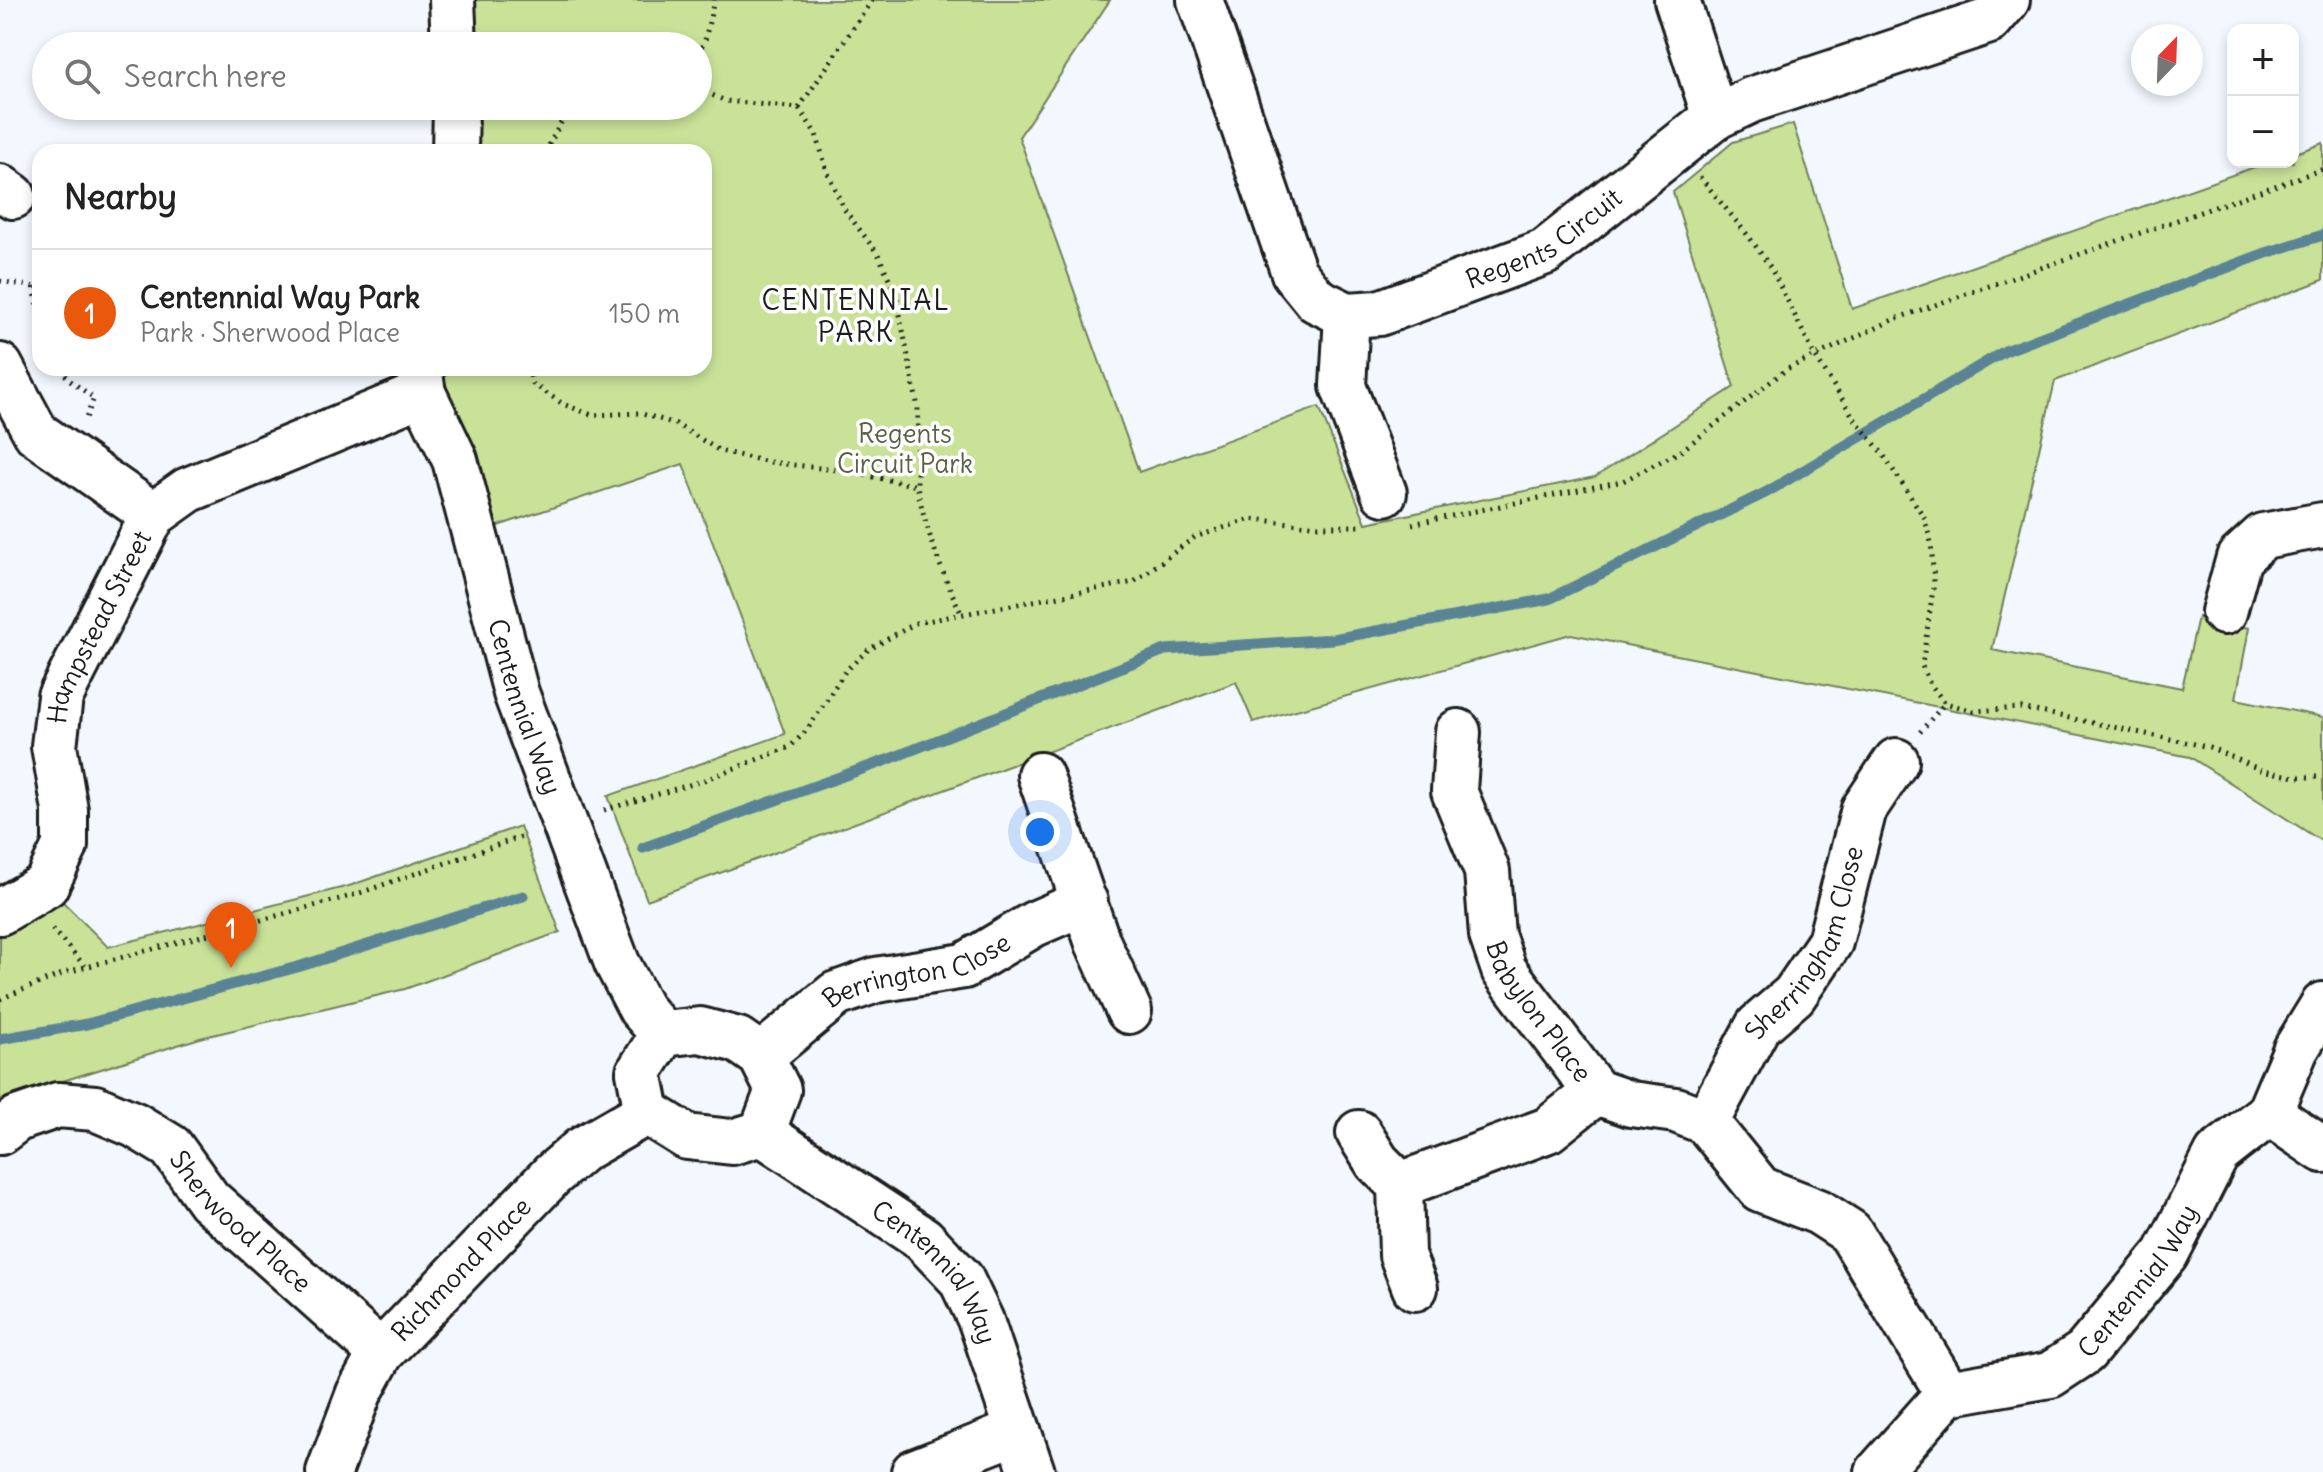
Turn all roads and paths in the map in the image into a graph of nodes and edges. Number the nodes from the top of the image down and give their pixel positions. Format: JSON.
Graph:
{"nodes":[{"id":1,"x":452,"y":0,"type":"edge"},
{"id":2,"x":714,"y":0,"type":"edge"},
{"id":3,"x":872,"y":0,"type":"edge"},
{"id":4,"x":1200,"y":0,"type":"edge"},
{"id":5,"x":1677,"y":0,"type":"edge"},
{"id":6,"x":2007,"y":0,"type":"edge"},
{"id":7,"x":453,"y":32,"type":"edge"},
{"id":8,"x":707,"y":32,"type":"edge"},
{"id":9,"x":712,"y":95,"type":"edge"},
{"id":10,"x":799,"y":108,"type":"junction"},
{"id":11,"x":1715,"y":117,"type":"junction"},
{"id":12,"x":456,"y":120,"type":"edge"},
{"id":13,"x":562,"y":120,"type":"edge"},
{"id":14,"x":455,"y":144,"type":"edge"},
{"id":15,"x":549,"y":144,"type":"edge"},
{"id":16,"x":1676,"y":148,"type":"junction"},
{"id":17,"x":2323,"y":169,"type":"edge"},
{"id":18,"x":0,"y":281,"type":"edge"},
{"id":19,"x":32,"y":286,"type":"edge"},
{"id":20,"x":1347,"y":315,"type":"junction"},
{"id":21,"x":1815,"y":356,"type":"junction"},
{"id":22,"x":0,"y":366,"type":"edge"},
{"id":23,"x":530,"y":376,"type":"edge"},
{"id":24,"x":421,"y":380,"type":"edge"},
{"id":25,"x":917,"y":486,"type":"junction"},
{"id":26,"x":153,"y":515,"type":"junction"},
{"id":27,"x":1386,"y":515,"type":"junction"},
{"id":28,"x":2323,"y":525,"type":"edge"},
{"id":29,"x":2224,"y":612,"type":"dead end"},
{"id":30,"x":962,"y":615,"type":"junction"},
{"id":31,"x":1458,"y":732,"type":"dead end"},
{"id":32,"x":1896,"y":761,"type":"dead end"},
{"id":33,"x":1040,"y":775,"type":"dead end"},
{"id":34,"x":2323,"y":777,"type":"edge"},
{"id":35,"x":564,"y":822,"type":"junction"},
{"id":36,"x":1085,"y":902,"type":"junction"},
{"id":37,"x":12,"y":905,"type":"edge"},
{"id":38,"x":86,"y":967,"type":"junction"},
{"id":39,"x":0,"y":999,"type":"edge"},
{"id":40,"x":2323,"y":1005,"type":"edge"},
{"id":41,"x":1129,"y":1011,"type":"dead end"},
{"id":42,"x":663,"y":1034,"type":"junction"},
{"id":43,"x":761,"y":1056,"type":"junction"},
{"id":44,"x":1596,"y":1092,"type":"junction"},
{"id":45,"x":647,"y":1112,"type":"junction"},
{"id":46,"x":2269,"y":1113,"type":"junction"},
{"id":47,"x":1706,"y":1122,"type":"junction"},
{"id":48,"x":0,"y":1132,"type":"edge"},
{"id":49,"x":762,"y":1133,"type":"junction"},
{"id":50,"x":1359,"y":1133,"type":"dead end"},
{"id":51,"x":2323,"y":1150,"type":"edge"},
{"id":52,"x":1400,"y":1185,"type":"junction"},
{"id":53,"x":1415,"y":1288,"type":"dead end"},
{"id":54,"x":381,"y":1353,"type":"junction"},
{"id":55,"x":1948,"y":1393,"type":"junction"},
{"id":56,"x":1018,"y":1431,"type":"junction"},
{"id":57,"x":329,"y":1472,"type":"edge"},
{"id":58,"x":914,"y":1472,"type":"edge"},
{"id":59,"x":1032,"y":1472,"type":"edge"},
{"id":60,"x":1878,"y":1472,"type":"edge"}],
"edges":[{"from":1,"to":7,"type":"street"},
{"from":2,"to":8,"type":"path"},
{"from":3,"to":10,"type":"path"},
{"from":4,"to":20,"type":"street"},
{"from":5,"to":11,"type":"street"},
{"from":6,"to":11,"type":"street","name":"Regents Circuit"},
{"from":9,"to":10,"type":"path"},
{"from":10,"to":25,"type":"path"},
{"from":11,"to":16,"type":"street","name":"Regents Circuit"},
{"from":12,"to":14,"type":"street"},
{"from":13,"to":15,"type":"path"},
{"from":16,"to":20,"type":"street","name":"Regents Circuit"},
{"from":16,"to":21,"type":"path"},
{"from":17,"to":21,"type":"path"},
{"from":18,"to":19,"type":"path"},
{"from":20,"to":27,"type":"street"},
{"from":21,"to":27,"type":"path"},
{"from":21,"to":34,"type":"path"},
{"from":22,"to":26,"type":"street"},
{"from":23,"to":25,"type":"path"},
{"from":24,"to":26,"type":"street","name":"Hampstead Street"},
{"from":24,"to":35,"type":"street","name":"Centennial Way"},
{"from":25,"to":30,"type":"path"},
{"from":26,"to":37,"type":"street","name":"Hampstead Street"},
{"from":27,"to":30,"type":"path"},
{"from":28,"to":29,"type":"street"},
{"from":30,"to":35,"type":"path"},
{"from":31,"to":44,"type":"street","name":"Babylon Place"},
{"from":32,"to":47,"type":"street","name":"Sherringham Close"},
{"from":33,"to":36,"type":"street"},
{"from":35,"to":38,"type":"path"},
{"from":35,"to":42,"type":"street","name":"Centennial Way"},
{"from":36,"to":41,"type":"street"},
{"from":36,"to":43,"type":"street","name":"Berrington Close"},
{"from":37,"to":38,"type":"path"},
{"from":38,"to":39,"type":"path"},
{"from":40,"to":46,"type":"street","name":"Centennial Way"},
{"from":42,"to":43,"type":"street"},
{"from":42,"to":45,"type":"street"},
{"from":43,"to":49,"type":"street"},
{"from":44,"to":47,"type":"street","name":"Babylon Place"},
{"from":44,"to":52,"type":"street"},
{"from":45,"to":49,"type":"street"},
{"from":45,"to":54,"type":"street","name":"Richmond Place"},
{"from":46,"to":51,"type":"street"},
{"from":46,"to":55,"type":"street","name":"Centennial Way"},
{"from":47,"to":55,"type":"street"},
{"from":48,"to":54,"type":"street","name":"Sherwood Place"},
{"from":49,"to":56,"type":"street","name":"Centennial Way"},
{"from":50,"to":52,"type":"street"},
{"from":52,"to":53,"type":"street"},
{"from":54,"to":57,"type":"street","name":"Richmond Place"},
{"from":55,"to":60,"type":"street"},
{"from":56,"to":58,"type":"street"},
{"from":56,"to":59,"type":"street","name":"Centennial Way"}]}
